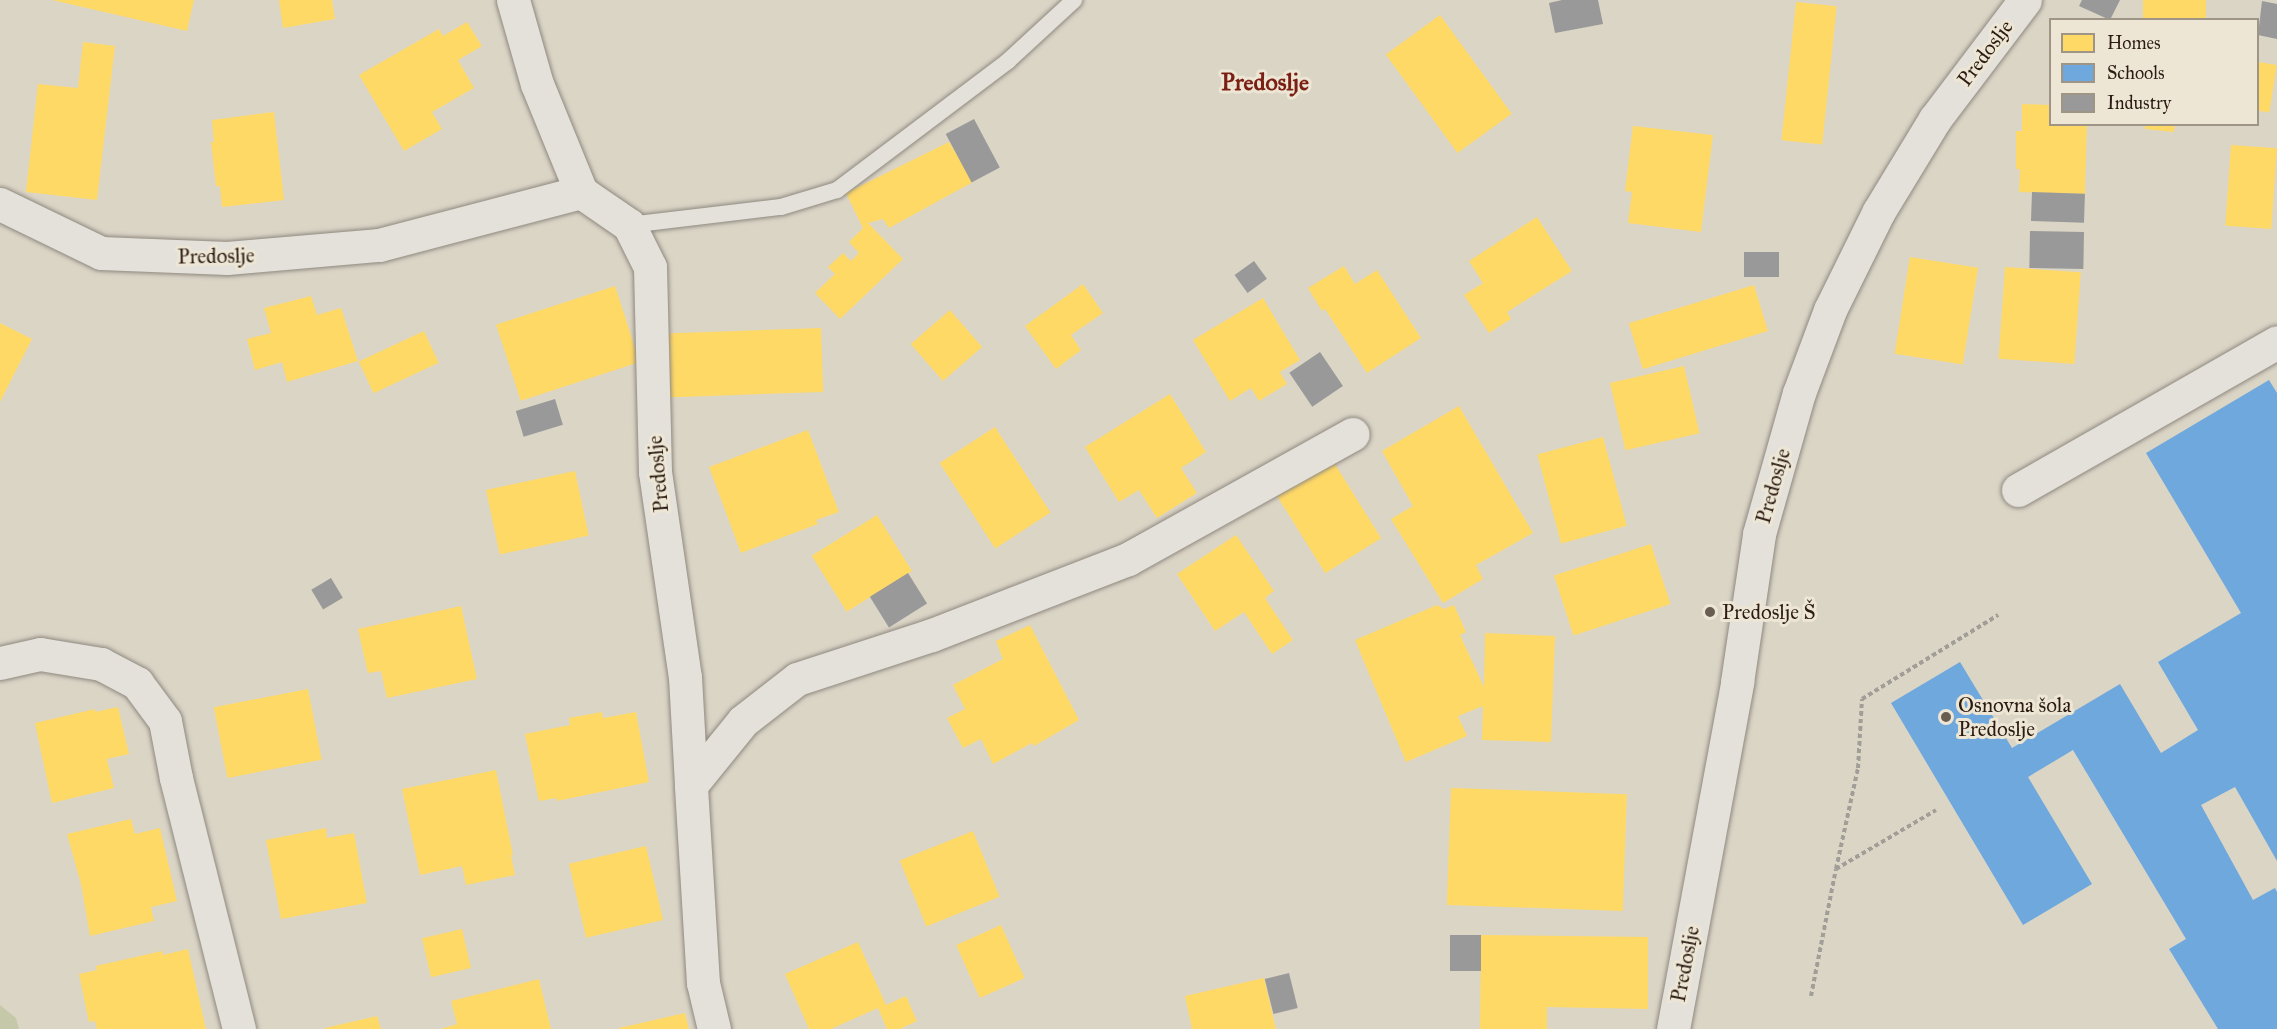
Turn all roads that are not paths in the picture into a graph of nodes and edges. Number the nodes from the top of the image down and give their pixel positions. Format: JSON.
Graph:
{"nodes":[{"id":1,"x":513,"y":0,"type":"edge"},
{"id":2,"x":1074,"y":0,"type":"edge"},
{"id":3,"x":2025,"y":0,"type":"edge"},
{"id":4,"x":581,"y":192,"type":"junction"},
{"id":5,"x":0,"y":204,"type":"edge"},
{"id":6,"x":629,"y":225,"type":"junction"},
{"id":7,"x":2277,"y":342,"type":"edge"},
{"id":8,"x":1353,"y":434,"type":"dead end"},
{"id":9,"x":2018,"y":490,"type":"dead end"},
{"id":10,"x":0,"y":663,"type":"edge"},
{"id":11,"x":691,"y":785,"type":"junction"},
{"id":12,"x":239,"y":1029,"type":"edge"},
{"id":13,"x":714,"y":1029,"type":"edge"},
{"id":14,"x":1673,"y":1029,"type":"edge"}],
"edges":[{"from":1,"to":4,"type":"street"},
{"from":2,"to":6,"type":"lane"},
{"from":3,"to":14,"type":"street","name":"Predoslje"},
{"from":4,"to":5,"type":"street","name":"Predoslje"},
{"from":4,"to":6,"type":"street","name":"Predoslje"},
{"from":6,"to":11,"type":"street","name":"Predoslje"},
{"from":7,"to":9,"type":"street"},
{"from":8,"to":11,"type":"street"},
{"from":10,"to":12,"type":"street"},
{"from":11,"to":13,"type":"street","name":"Predoslje"}]}
